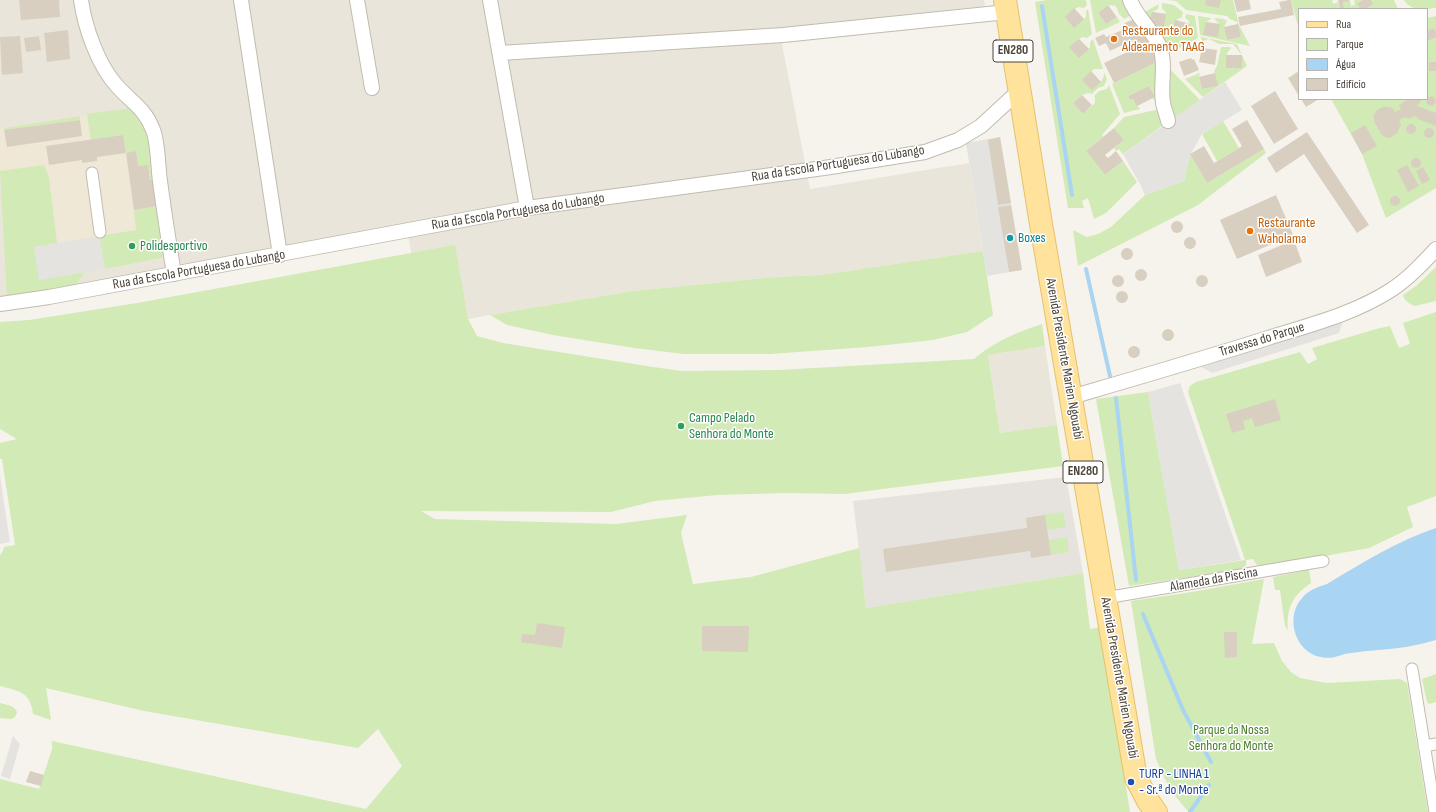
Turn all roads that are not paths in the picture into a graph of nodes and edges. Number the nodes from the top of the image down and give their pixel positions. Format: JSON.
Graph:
{"nodes":[{"id":1,"x":81,"y":0,"type":"edge"},
{"id":2,"x":241,"y":0,"type":"edge"},
{"id":3,"x":358,"y":0,"type":"edge"},
{"id":4,"x":490,"y":0,"type":"edge"},
{"id":5,"x":1130,"y":0,"type":"edge"},
{"id":6,"x":1006,"y":6,"type":"edge"},
{"id":7,"x":500,"y":53,"type":"junction"},
{"id":8,"x":372,"y":88,"type":"dead end"},
{"id":9,"x":1019,"y":90,"type":"junction"},
{"id":10,"x":1168,"y":121,"type":"dead end"},
{"id":11,"x":92,"y":173,"type":"dead end"},
{"id":12,"x":527,"y":208,"type":"junction"},
{"id":13,"x":100,"y":232,"type":"dead end"},
{"id":14,"x":1436,"y":249,"type":"edge"},
{"id":15,"x":280,"y":255,"type":"junction"},
{"id":16,"x":174,"y":274,"type":"junction"},
{"id":17,"x":0,"y":304,"type":"edge"},
{"id":18,"x":1071,"y":397,"type":"junction"},
{"id":19,"x":1323,"y":561,"type":"dead end"},
{"id":20,"x":1105,"y":598,"type":"junction"},
{"id":21,"x":1412,"y":668,"type":"dead end"},
{"id":22,"x":1436,"y":744,"type":"edge"},
{"id":23,"x":1424,"y":746,"type":"junction"},
{"id":24,"x":1136,"y":778,"type":"junction"},
{"id":25,"x":1433,"y":785,"type":"edge"},
{"id":26,"x":1141,"y":812,"type":"edge"},
{"id":27,"x":1156,"y":812,"type":"edge"},
{"id":28,"x":1435,"y":812,"type":"edge"}],
"edges":[{"from":1,"to":16,"type":"street"},
{"from":2,"to":15,"type":"street"},
{"from":3,"to":8,"type":"street"},
{"from":4,"to":7,"type":"street"},
{"from":5,"to":10,"type":"street"},
{"from":6,"to":7,"type":"street"},
{"from":6,"to":9,"type":"main road","name":"Avenida Presidente Marien Ngouabi","number":"EN280"},
{"from":7,"to":12,"type":"street"},
{"from":9,"to":12,"type":"street","name":"Rua da Escola Portuguesa do Lubango"},
{"from":9,"to":18,"type":"main road","name":"Avenida Presidente Marien Ngouabi","number":"EN280"},
{"from":11,"to":13,"type":"street"},
{"from":12,"to":15,"type":"street","name":"Rua da Escola Portuguesa do Lubango"},
{"from":14,"to":18,"type":"street","name":"Travessa do Parque"},
{"from":15,"to":16,"type":"street","name":"Rua da Escola Portuguesa do Lubango"},
{"from":16,"to":17,"type":"street","name":"Rua da Escola Portuguesa do Lubango"},
{"from":18,"to":20,"type":"main road","name":"Avenida Presidente Marien Ngouabi","number":"EN280"},
{"from":19,"to":20,"type":"street","name":"Alameda da Piscina"},
{"from":20,"to":24,"type":"main road","name":"Avenida Presidente Marien Ngouabi","number":"EN280"},
{"from":21,"to":23,"type":"street"},
{"from":22,"to":23,"type":"street"},
{"from":23,"to":25,"type":"street"},
{"from":24,"to":26,"type":"street","name":"Avenida Presidente Marien Ngouabi"},
{"from":24,"to":27,"type":"main road","number":"EN280"},
{"from":25,"to":28,"type":"street"}]}
